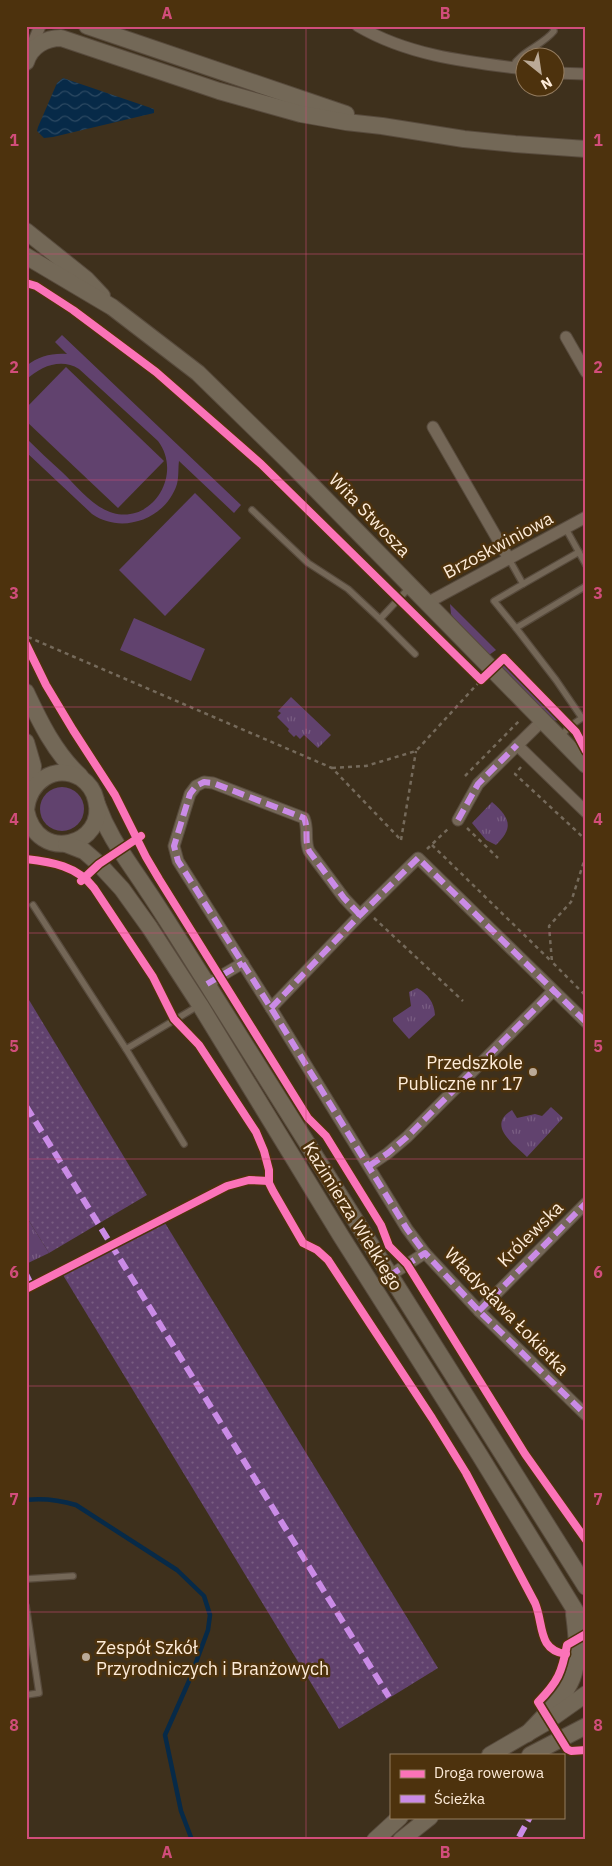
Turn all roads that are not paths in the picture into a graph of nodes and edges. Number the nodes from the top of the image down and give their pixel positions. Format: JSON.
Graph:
{"nodes":[{"id":1,"x":40,"y":26,"type":"edge"},
{"id":2,"x":45,"y":26,"type":"edge"},
{"id":3,"x":360,"y":26,"type":"edge"},
{"id":4,"x":554,"y":26,"type":"edge"},
{"id":5,"x":91,"y":27,"type":"edge"},
{"id":6,"x":67,"y":39,"type":"junction"},
{"id":7,"x":27,"y":59,"type":"edge"},
{"id":8,"x":512,"y":67,"type":"joint"},
{"id":9,"x":564,"y":73,"type":"edge"},
{"id":10,"x":586,"y":74,"type":"edge"},
{"id":11,"x":382,"y":126,"type":"junction"},
{"id":12,"x":586,"y":149,"type":"edge"},
{"id":13,"x":26,"y":231,"type":"edge"},
{"id":14,"x":28,"y":259,"type":"edge"},
{"id":15,"x":112,"y":307,"type":"junction"},
{"id":16,"x":566,"y":336,"type":"dead end"},
{"id":17,"x":586,"y":372,"type":"edge"},
{"id":18,"x":433,"y":427,"type":"dead end"},
{"id":19,"x":252,"y":510,"type":"dead end"},
{"id":20,"x":586,"y":517,"type":"edge"},
{"id":21,"x":566,"y":529,"type":"junction"},
{"id":22,"x":579,"y":552,"type":"junction"},
{"id":23,"x":509,"y":559,"type":"junction"},
{"id":24,"x":586,"y":565,"type":"edge"},
{"id":25,"x":524,"y":584,"type":"junction"},
{"id":26,"x":411,"y":586,"type":"junction"},
{"id":27,"x":586,"y":586,"type":"edge"},
{"id":28,"x":427,"y":603,"type":"junction"},
{"id":29,"x":380,"y":619,"type":"junction"},
{"id":30,"x":516,"y":628,"type":"junction"},
{"id":31,"x":415,"y":654,"type":"dead end"},
{"id":32,"x":26,"y":692,"type":"edge"},
{"id":33,"x":542,"y":721,"type":"junction"},
{"id":34,"x":560,"y":738,"type":"junction"},
{"id":35,"x":26,"y":742,"type":"edge"},
{"id":36,"x":517,"y":745,"type":"junction"},
{"id":37,"x":586,"y":765,"type":"edge"},
{"id":38,"x":83,"y":780,"type":"junction"},
{"id":39,"x":27,"y":802,"type":"edge"},
{"id":40,"x":97,"y":804,"type":"junction"},
{"id":41,"x":586,"y":812,"type":"edge"},
{"id":42,"x":458,"y":820,"type":"road end"},
{"id":43,"x":26,"y":840,"type":"edge"},
{"id":44,"x":48,"y":841,"type":"junction"},
{"id":45,"x":66,"y":844,"type":"junction"},
{"id":46,"x":34,"y":905,"type":"dead end"},
{"id":47,"x":363,"y":912,"type":"junction"},
{"id":48,"x":242,"y":963,"type":"junction"},
{"id":49,"x":207,"y":984,"type":"junction"},
{"id":50,"x":553,"y":991,"type":"junction"},
{"id":51,"x":200,"y":1004,"type":"junction"},
{"id":52,"x":271,"y":1008,"type":"junction"},
{"id":53,"x":586,"y":1022,"type":"edge"},
{"id":54,"x":126,"y":1049,"type":"junction"},
{"id":55,"x":184,"y":1144,"type":"dead end"},
{"id":56,"x":369,"y":1166,"type":"junction"},
{"id":57,"x":586,"y":1203,"type":"edge"},
{"id":58,"x":425,"y":1253,"type":"junction"},
{"id":59,"x":389,"y":1276,"type":"junction"},
{"id":60,"x":479,"y":1311,"type":"junction"},
{"id":61,"x":585,"y":1414,"type":"edge"},
{"id":62,"x":73,"y":1576,"type":"dead end"},
{"id":63,"x":26,"y":1579,"type":"edge"},
{"id":64,"x":586,"y":1587,"type":"edge"},
{"id":65,"x":573,"y":1604,"type":"junction"},
{"id":66,"x":26,"y":1606,"type":"edge"},
{"id":67,"x":586,"y":1628,"type":"edge"},
{"id":68,"x":586,"y":1694,"type":"edge"},
{"id":69,"x":26,"y":1695,"type":"edge"},
{"id":70,"x":586,"y":1726,"type":"edge"},
{"id":71,"x":527,"y":1734,"type":"junction"},
{"id":72,"x":586,"y":1736,"type":"edge"},
{"id":73,"x":560,"y":1738,"type":"junction"},
{"id":74,"x":492,"y":1754,"type":"edge"},
{"id":75,"x":532,"y":1754,"type":"edge"},
{"id":76,"x":399,"y":1818,"type":"edge"},
{"id":77,"x":429,"y":1818,"type":"edge"},
{"id":78,"x":375,"y":1840,"type":"edge"},
{"id":79,"x":401,"y":1840,"type":"edge"}],
"edges":[{"from":1,"to":7,"type":"street"},
{"from":2,"to":6,"type":"street"},
{"from":3,"to":8,"type":"street"},
{"from":4,"to":8,"type":"lane"},
{"from":5,"to":11,"type":"main road"},
{"from":6,"to":7,"type":"main road"},
{"from":6,"to":11,"type":"main road"},
{"from":9,"to":10,"type":"street"},
{"from":11,"to":12,"type":"main road"},
{"from":13,"to":15,"type":"main road","name":"Wita Stwosza"},
{"from":14,"to":15,"type":"main road","name":"Wita Stwosza"},
{"from":15,"to":26,"type":"main road","name":"Wita Stwosza"},
{"from":16,"to":17,"type":"street"},
{"from":18,"to":23,"type":"street"},
{"from":19,"to":29,"type":"lane"},
{"from":20,"to":21,"type":"street","name":"Brzoskwiniowa"},
{"from":21,"to":22,"type":"lane"},
{"from":21,"to":23,"type":"street","name":"Brzoskwiniowa"},
{"from":22,"to":24,"type":"lane"},
{"from":22,"to":25,"type":"lane"},
{"from":23,"to":25,"type":"lane"},
{"from":23,"to":28,"type":"street","name":"Brzoskwiniowa"},
{"from":25,"to":30,"type":"lane"},
{"from":26,"to":28,"type":"main road","name":"Wita Stwosza"},
{"from":26,"to":29,"type":"lane"},
{"from":27,"to":30,"type":"lane"},
{"from":28,"to":33,"type":"main road","name":"Wita Stwosza"},
{"from":29,"to":31,"type":"lane"},
{"from":30,"to":34,"type":"lane"},
{"from":32,"to":38,"type":"main road"},
{"from":33,"to":34,"type":"main road","name":"Wita Stwosza"},
{"from":33,"to":36,"type":"street"},
{"from":34,"to":37,"type":"main road","name":"Wita Stwosza"},
{"from":35,"to":39,"type":"main road"},
{"from":36,"to":41,"type":"street"},
{"from":36,"to":42,"type":"street"},
{"from":38,"to":39,"type":"main road"},
{"from":38,"to":40,"type":"main road"},
{"from":39,"to":44,"type":"main road"},
{"from":40,"to":45,"type":"main road"},
{"from":40,"to":49,"type":"main road","name":"Kazimierza Wielkiego"},
{"from":43,"to":44,"type":"main road"},
{"from":44,"to":45,"type":"main road"},
{"from":45,"to":51,"type":"main road","name":"Kazimierza Wielkiego"},
{"from":46,"to":54,"type":"lane"},
{"from":47,"to":48,"type":"street","name":"Władysława Łokietka"},
{"from":47,"to":50,"type":"street"},
{"from":47,"to":52,"type":"street"},
{"from":48,"to":49,"type":"street"},
{"from":48,"to":52,"type":"street","name":"Władysława Łokietka"},
{"from":49,"to":59,"type":"main road","name":"Kazimierza Wielkiego"},
{"from":50,"to":53,"type":"street"},
{"from":50,"to":56,"type":"street"},
{"from":51,"to":54,"type":"lane"},
{"from":51,"to":65,"type":"main road","name":"Kazimierza Wielkiego"},
{"from":52,"to":56,"type":"street","name":"Władysława Łokietka"},
{"from":54,"to":55,"type":"lane"},
{"from":56,"to":58,"type":"street","name":"Władysława Łokietka"},
{"from":57,"to":60,"type":"street","name":"Królewska"},
{"from":58,"to":59,"type":"street","name":"Władysława Łokietka"},
{"from":58,"to":60,"type":"street","name":"Władysława Łokietka"},
{"from":59,"to":64,"type":"main road","name":"Kazimierza Wielkiego"},
{"from":60,"to":61,"type":"street","name":"Władysława Łokietka"},
{"from":62,"to":63,"type":"lane"},
{"from":65,"to":67,"type":"main road","name":"Kazimierza Wielkiego"},
{"from":65,"to":71,"type":"main road"},
{"from":66,"to":69,"type":"lane"},
{"from":68,"to":71,"type":"main road"},
{"from":70,"to":73,"type":"main road"},
{"from":71,"to":74,"type":"main road"},
{"from":72,"to":73,"type":"main road"},
{"from":73,"to":75,"type":"main road"},
{"from":76,"to":78,"type":"main road"},
{"from":77,"to":79,"type":"main road"}]}
